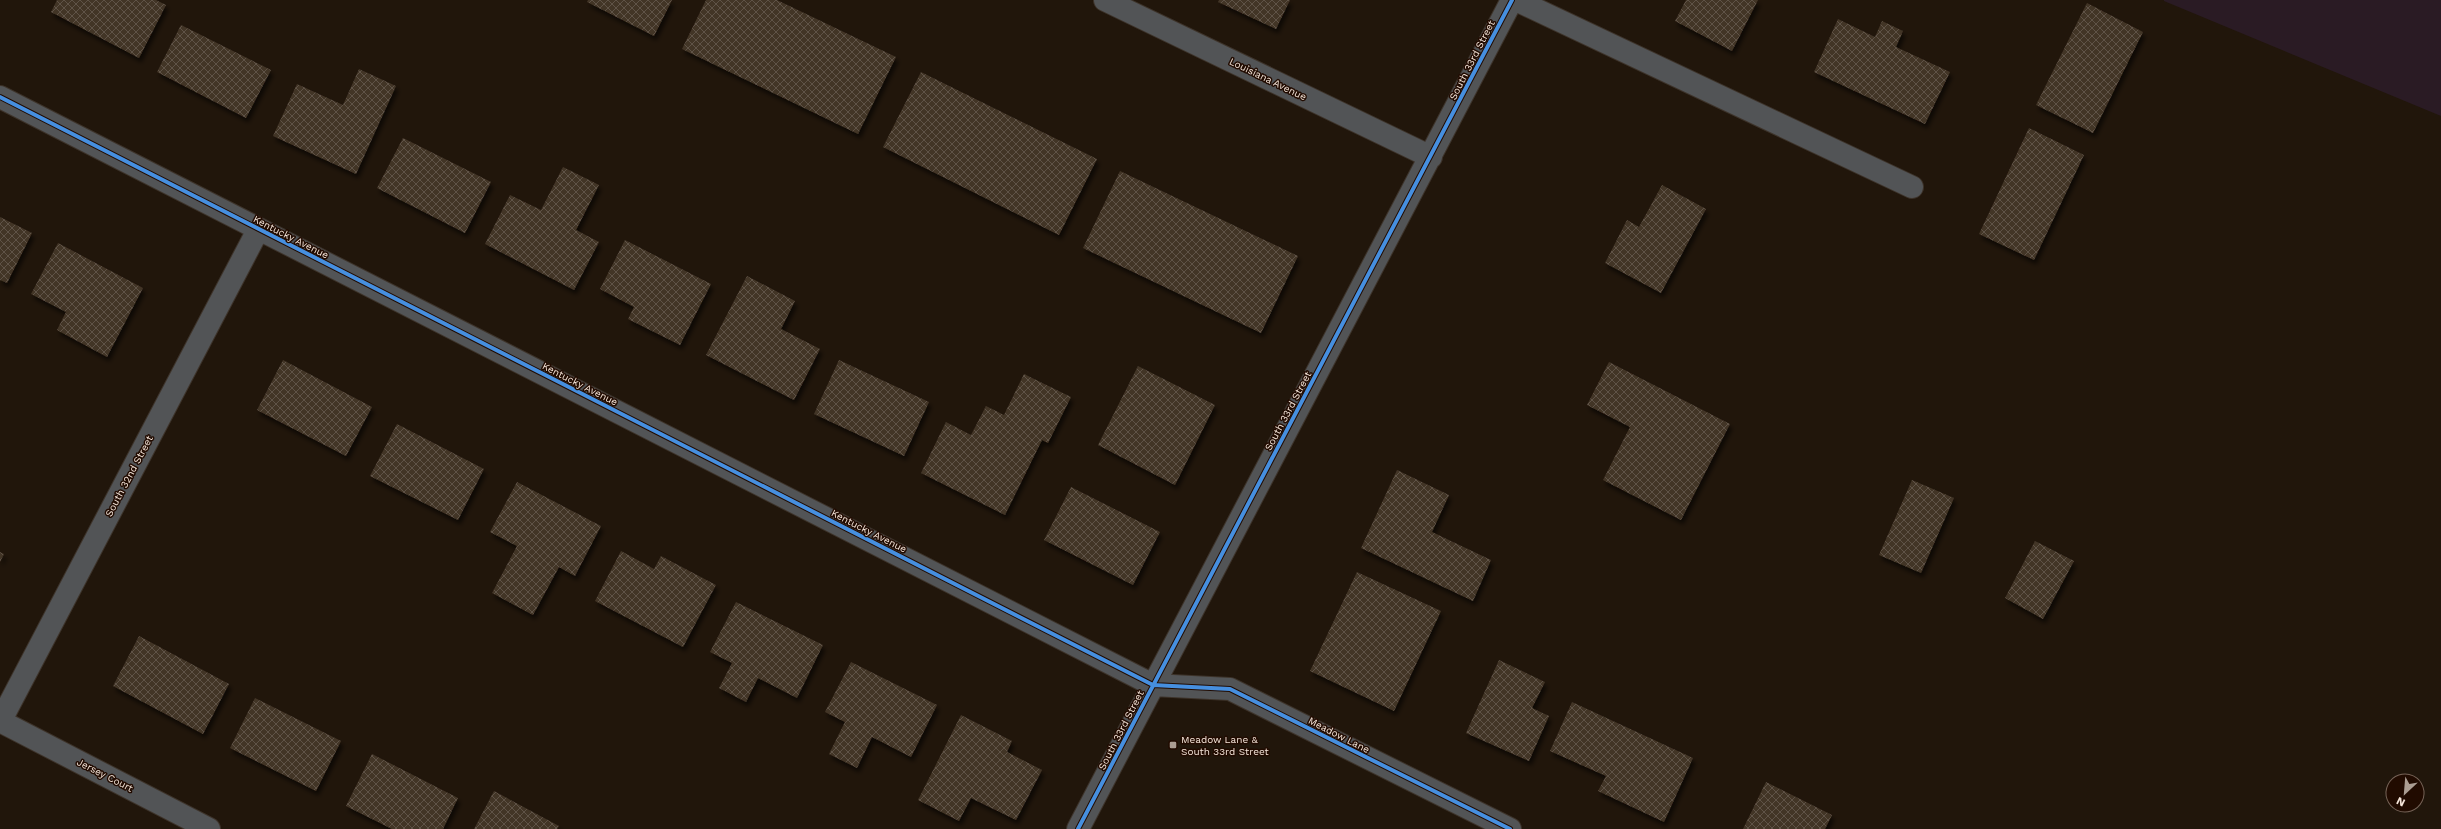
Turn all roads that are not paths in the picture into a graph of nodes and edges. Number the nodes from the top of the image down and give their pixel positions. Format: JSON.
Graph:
{"nodes":[{"id":1,"x":1105,"y":0,"type":"edge"},
{"id":2,"x":1512,"y":0,"type":"edge"},
{"id":3,"x":1516,"y":0,"type":"edge"},
{"id":4,"x":0,"y":97,"type":"edge"},
{"id":5,"x":1431,"y":157,"type":"junction"},
{"id":6,"x":1912,"y":187,"type":"dead end"},
{"id":7,"x":258,"y":230,"type":"junction"},
{"id":8,"x":1153,"y":685,"type":"junction"},
{"id":9,"x":0,"y":721,"type":"edge"},
{"id":10,"x":209,"y":829,"type":"edge"},
{"id":11,"x":1078,"y":829,"type":"edge"},
{"id":12,"x":1510,"y":829,"type":"edge"}],
"edges":[{"from":1,"to":5,"type":"street","name":"Louisiana Avenue"},
{"from":2,"to":5,"type":"street","name":"South 33rd Street"},
{"from":3,"to":6,"type":"street"},
{"from":4,"to":7,"type":"street","name":"Kentucky Avenue"},
{"from":5,"to":8,"type":"street","name":"South 33rd Street"},
{"from":7,"to":8,"type":"street","name":"Kentucky Avenue"},
{"from":7,"to":9,"type":"street","name":"South 32nd Street"},
{"from":8,"to":11,"type":"street","name":"South 33rd Street"},
{"from":8,"to":12,"type":"street","name":"Meadow Lane"},
{"from":9,"to":10,"type":"street","name":"Jersey Court"}]}
